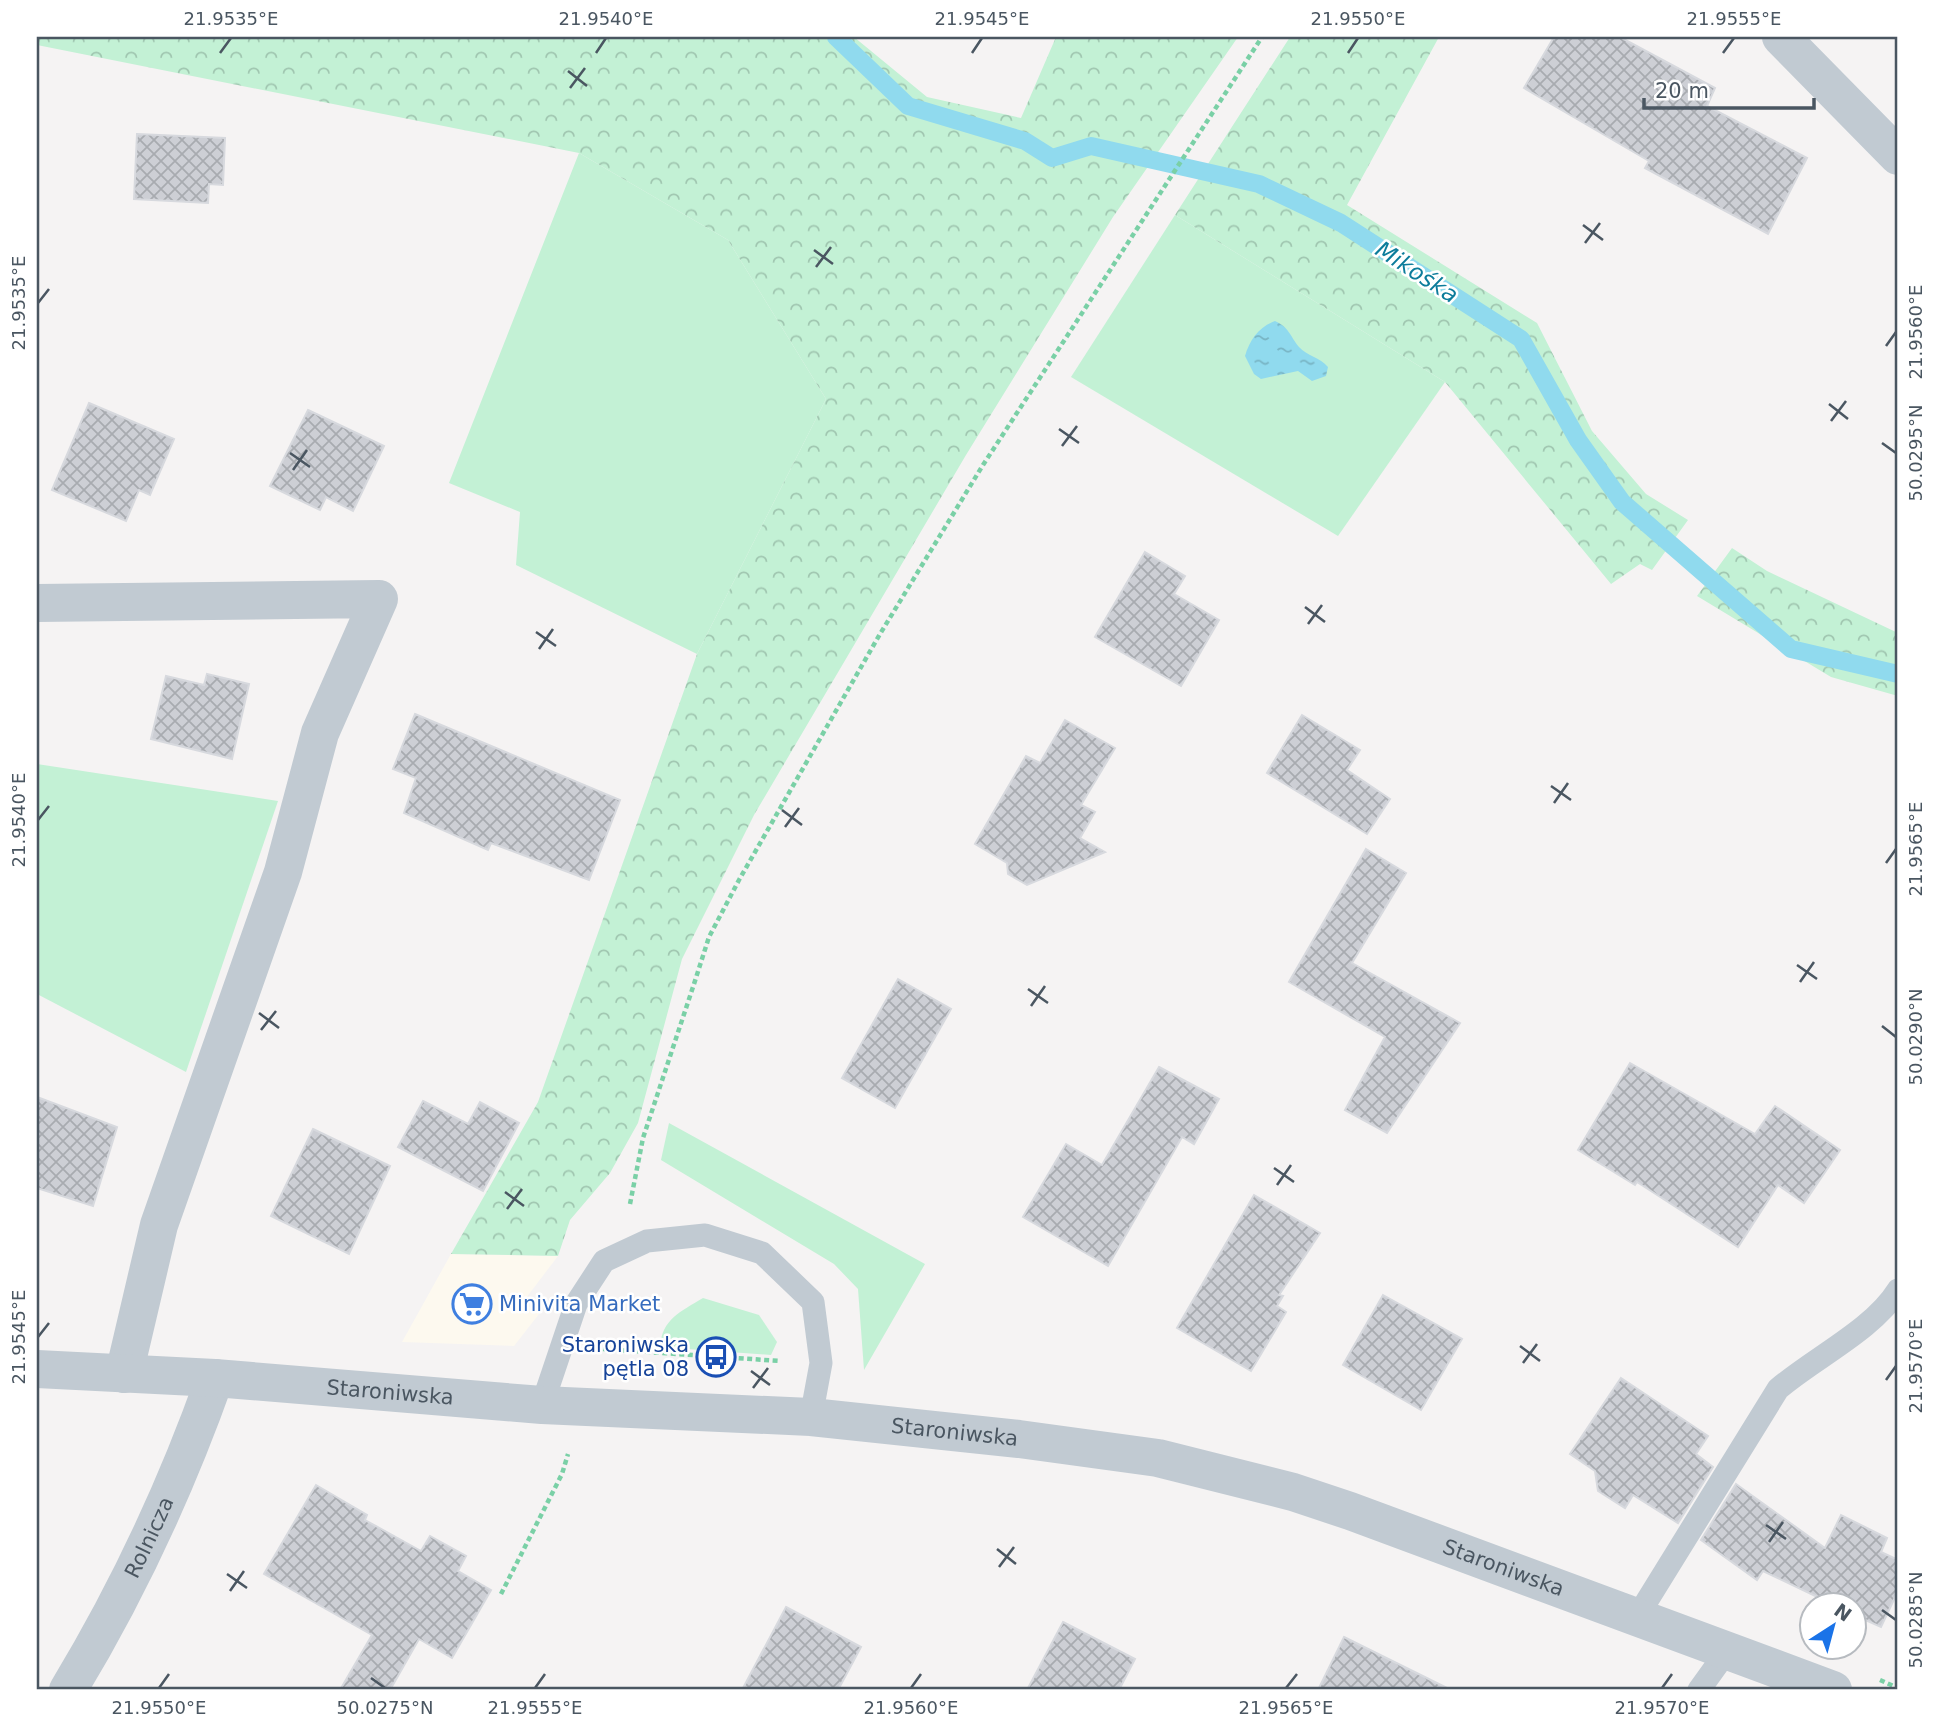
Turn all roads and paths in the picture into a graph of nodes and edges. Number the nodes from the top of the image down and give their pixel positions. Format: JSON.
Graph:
{"nodes":[{"id":1,"x":1262,"y":37,"type":"edge"},
{"id":2,"x":1781,"y":37,"type":"edge"},
{"id":3,"x":1898,"y":156,"type":"edge"},
{"id":4,"x":37,"y":603,"type":"edge"},
{"id":5,"x":643,"y":1138,"type":"dead end"},
{"id":6,"x":1898,"y":1290,"type":"edge"},
{"id":7,"x":37,"y":1368,"type":"edge"},
{"id":8,"x":124,"y":1374,"type":"junction"},
{"id":9,"x":215,"y":1378,"type":"junction"},
{"id":10,"x":542,"y":1405,"type":"junction"},
{"id":11,"x":811,"y":1417,"type":"junction"},
{"id":12,"x":570,"y":1446,"type":"dead end"},
{"id":13,"x":501,"y":1594,"type":"dead end"},
{"id":14,"x":1637,"y":1617,"type":"junction"},
{"id":15,"x":1727,"y":1651,"type":"junction"},
{"id":16,"x":68,"y":1690,"type":"edge"},
{"id":17,"x":1699,"y":1690,"type":"edge"},
{"id":18,"x":1833,"y":1690,"type":"edge"}],
"edges":[{"from":1,"to":5,"type":"path"},
{"from":2,"to":3,"type":"street"},
{"from":4,"to":8,"type":"street"},
{"from":6,"to":14,"type":"lane"},
{"from":7,"to":8,"type":"street","name":"Staroniwska"},
{"from":8,"to":9,"type":"street","name":"Staroniwska"},
{"from":9,"to":10,"type":"street","name":"Staroniwska"},
{"from":9,"to":16,"type":"street","name":"Rolnicza"},
{"from":10,"to":11,"type":"street","name":"Staroniwska"},
{"from":10,"to":11,"type":"lane"},
{"from":11,"to":14,"type":"street","name":"Staroniwska"},
{"from":12,"to":13,"type":"path"},
{"from":14,"to":15,"type":"street","name":"Staroniwska"},
{"from":15,"to":17,"type":"lane"},
{"from":15,"to":18,"type":"street","name":"Staroniwska"}]}
